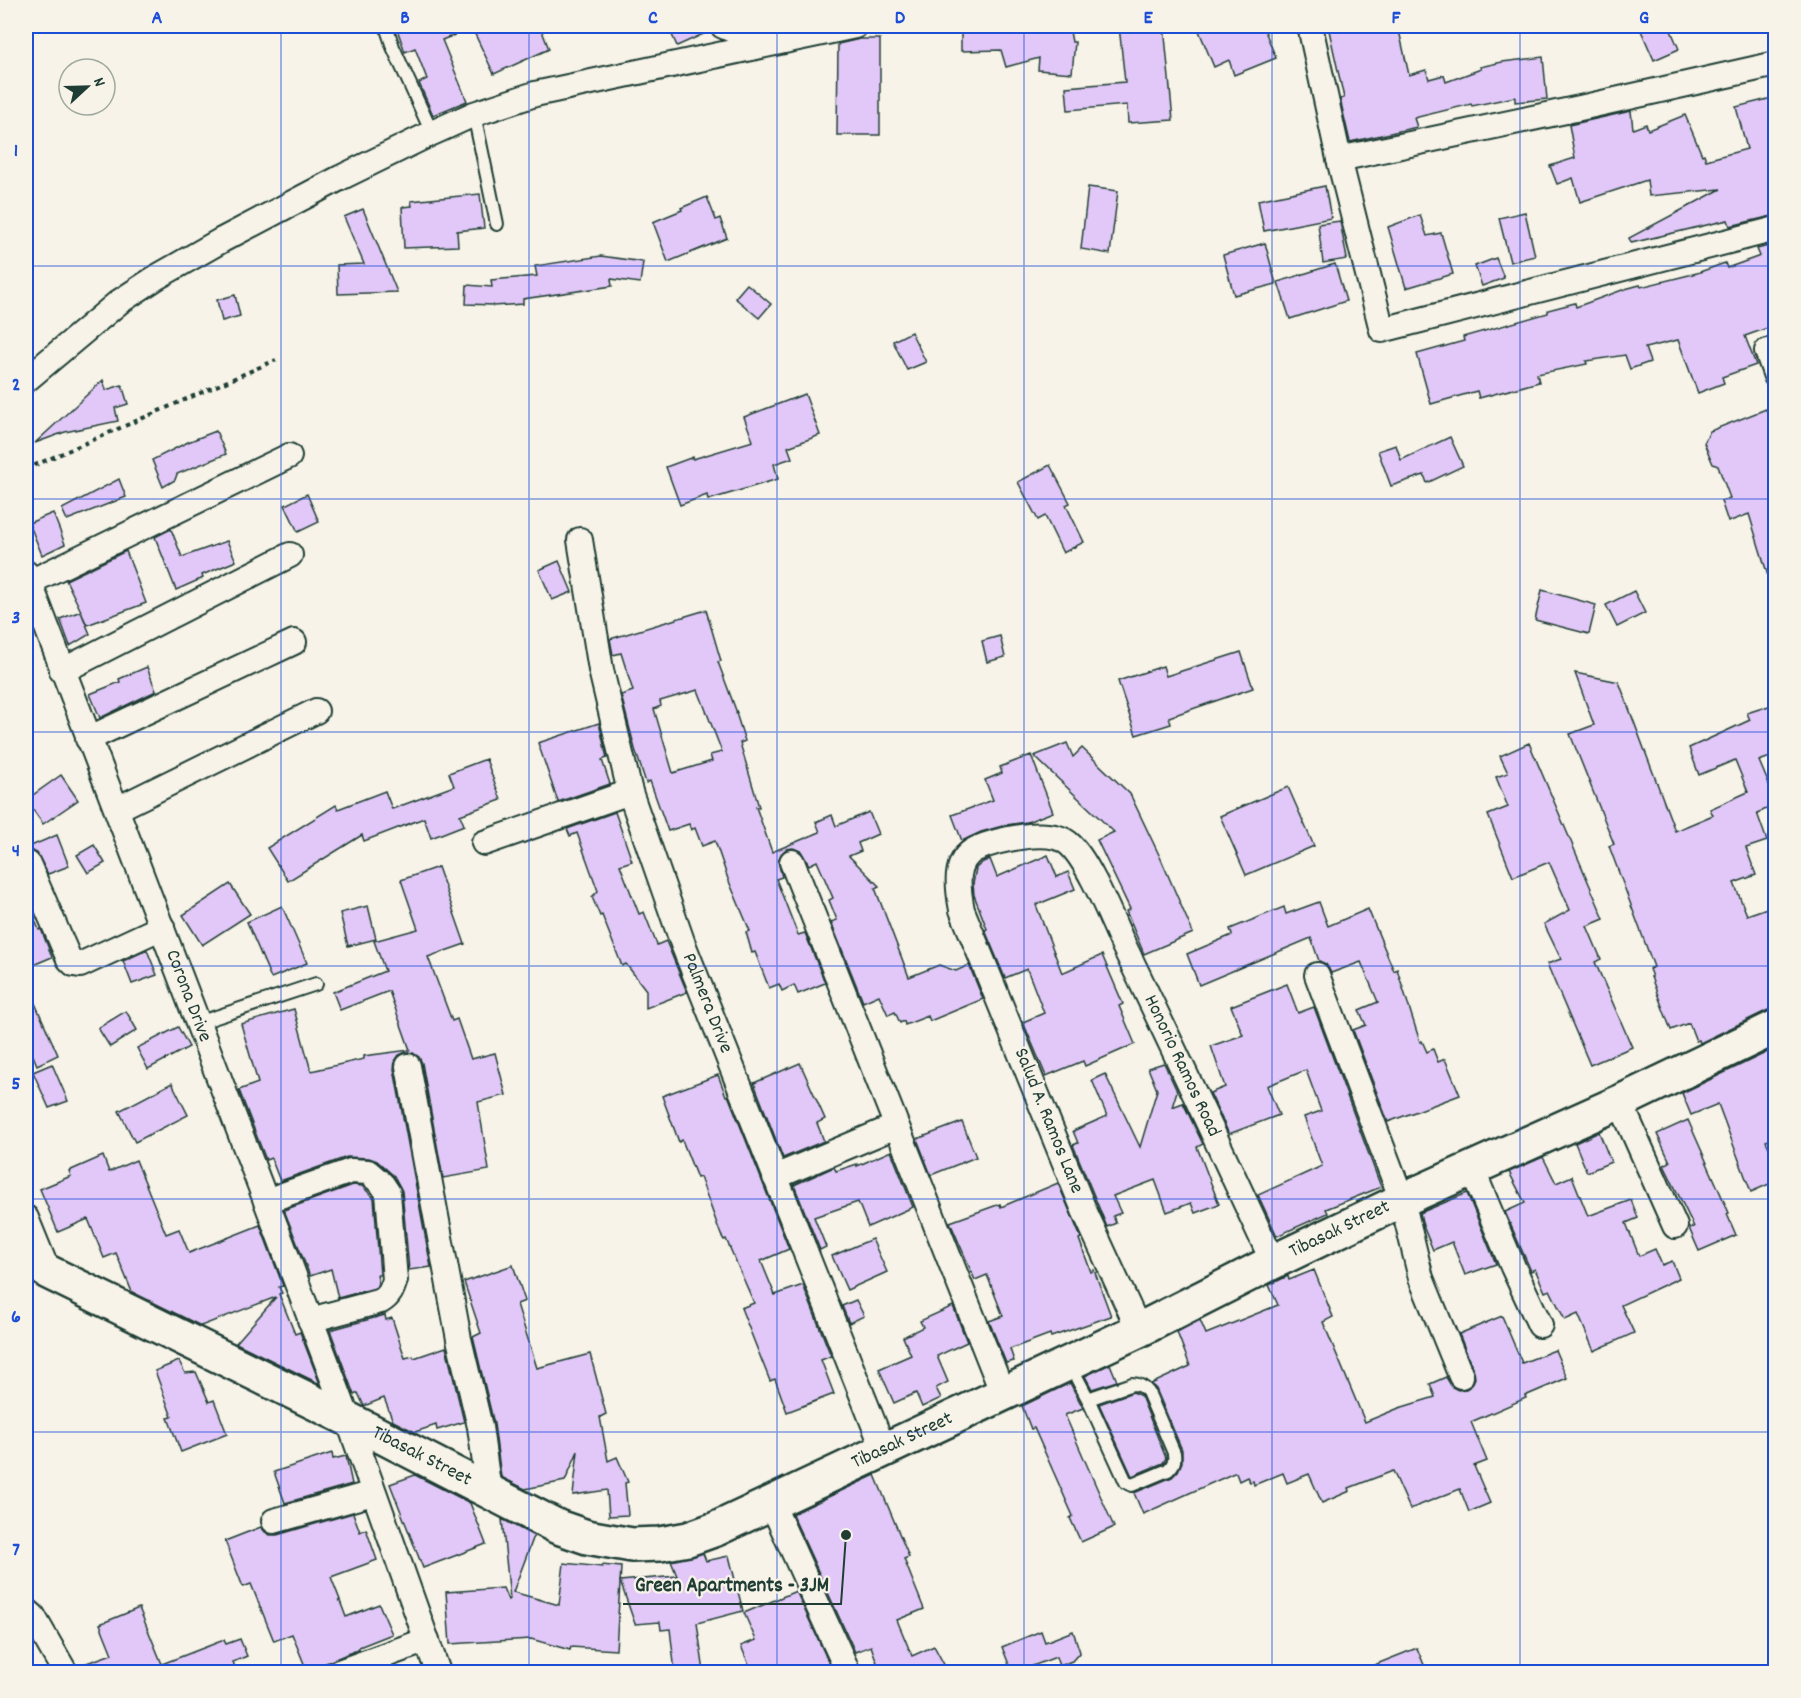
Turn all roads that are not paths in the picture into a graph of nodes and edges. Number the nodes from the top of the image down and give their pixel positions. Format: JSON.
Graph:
{"nodes":[{"id":1,"x":386,"y":26,"type":"edge"},
{"id":2,"x":723,"y":26,"type":"edge"},
{"id":3,"x":855,"y":26,"type":"edge"},
{"id":4,"x":1310,"y":26,"type":"edge"},
{"id":5,"x":765,"y":44,"type":"junction"},
{"id":6,"x":1776,"y":64,"type":"edge"},
{"id":7,"x":474,"y":114,"type":"junction"},
{"id":8,"x":432,"y":133,"type":"junction"},
{"id":9,"x":1339,"y":159,"type":"junction"},
{"id":10,"x":497,"y":224,"type":"dead end"},
{"id":11,"x":1776,"y":229,"type":"edge"},
{"id":12,"x":1767,"y":351,"type":"dead end"},
{"id":13,"x":1776,"y":376,"type":"edge"},
{"id":14,"x":26,"y":380,"type":"edge"},
{"id":15,"x":289,"y":456,"type":"dead end"},
{"id":16,"x":580,"y":540,"type":"dead end"},
{"id":17,"x":290,"y":555,"type":"dead end"},
{"id":18,"x":28,"y":578,"type":"edge"},
{"id":19,"x":294,"y":642,"type":"dead end"},
{"id":20,"x":62,"y":671,"type":"junction"},
{"id":21,"x":316,"y":711,"type":"dead end"},
{"id":22,"x":88,"y":739,"type":"junction"},
{"id":23,"x":630,"y":792,"type":"junction"},
{"id":24,"x":117,"y":809,"type":"junction"},
{"id":25,"x":484,"y":843,"type":"dead end"},
{"id":26,"x":792,"y":862,"type":"dead end"},
{"id":27,"x":28,"y":864,"type":"dead end"},
{"id":28,"x":963,"y":910,"type":"joint"},
{"id":29,"x":162,"y":927,"type":"junction"},
{"id":30,"x":1317,"y":975,"type":"dead end"},
{"id":31,"x":316,"y":984,"type":"dead end"},
{"id":32,"x":198,"y":1023,"type":"junction"},
{"id":33,"x":1776,"y":1027,"type":"edge"},
{"id":34,"x":408,"y":1066,"type":"dead end"},
{"id":35,"x":1620,"y":1102,"type":"junction"},
{"id":36,"x":896,"y":1126,"type":"junction"},
{"id":37,"x":1472,"y":1169,"type":"junction"},
{"id":38,"x":775,"y":1177,"type":"junction"},
{"id":39,"x":1402,"y":1200,"type":"junction"},
{"id":40,"x":266,"y":1201,"type":"junction"},
{"id":41,"x":26,"y":1218,"type":"edge"},
{"id":42,"x":1675,"y":1226,"type":"dead end"},
{"id":43,"x":1273,"y":1262,"type":"junction"},
{"id":44,"x":37,"y":1264,"type":"edge"},
{"id":45,"x":310,"y":1320,"type":"junction"},
{"id":46,"x":1540,"y":1325,"type":"dead end"},
{"id":47,"x":1139,"y":1330,"type":"junction"},
{"id":48,"x":1069,"y":1363,"type":"junction"},
{"id":49,"x":1461,"y":1376,"type":"dead end"},
{"id":50,"x":1003,"y":1394,"type":"junction"},
{"id":51,"x":1088,"y":1399,"type":"junction"},
{"id":52,"x":348,"y":1419,"type":"junction"},
{"id":53,"x":884,"y":1450,"type":"junction"},
{"id":54,"x":489,"y":1492,"type":"junction"},
{"id":55,"x":373,"y":1493,"type":"junction"},
{"id":56,"x":772,"y":1504,"type":"junction"},
{"id":57,"x":274,"y":1521,"type":"dead end"},
{"id":58,"x":26,"y":1610,"type":"edge"},
{"id":59,"x":427,"y":1640,"type":"junction"},
{"id":60,"x":65,"y":1672,"type":"edge"},
{"id":61,"x":339,"y":1672,"type":"edge"},
{"id":62,"x":438,"y":1672,"type":"edge"},
{"id":63,"x":848,"y":1672,"type":"edge"}],
"edges":[{"from":1,"to":8,"type":"lane"},
{"from":2,"to":5,"type":"street"},
{"from":3,"to":5,"type":"street"},
{"from":4,"to":9,"type":"street"},
{"from":5,"to":7,"type":"street"},
{"from":6,"to":9,"type":"street"},
{"from":7,"to":8,"type":"street"},
{"from":7,"to":10,"type":"lane"},
{"from":8,"to":14,"type":"street"},
{"from":9,"to":11,"type":"street"},
{"from":12,"to":13,"type":"street"},
{"from":15,"to":18,"type":"street"},
{"from":16,"to":23,"type":"street","name":"Palmera Drive"},
{"from":17,"to":20,"type":"street"},
{"from":18,"to":20,"type":"street","name":"Corona Drive"},
{"from":19,"to":22,"type":"street"},
{"from":20,"to":22,"type":"street","name":"Corona Drive"},
{"from":21,"to":24,"type":"street"},
{"from":22,"to":24,"type":"street","name":"Corona Drive"},
{"from":23,"to":25,"type":"street"},
{"from":23,"to":38,"type":"street","name":"Palmera Drive"},
{"from":24,"to":29,"type":"street","name":"Corona Drive"},
{"from":26,"to":36,"type":"street"},
{"from":27,"to":29,"type":"street"},
{"from":28,"to":43,"type":"street","name":"Honorio Ramos Road"},
{"from":28,"to":47,"type":"street","name":"Salud A. Ramos Lane"},
{"from":29,"to":32,"type":"street","name":"Corona Drive"},
{"from":30,"to":39,"type":"street"},
{"from":31,"to":32,"type":"lane"},
{"from":32,"to":40,"type":"street","name":"Corona Drive"},
{"from":33,"to":35,"type":"street","name":"Tibasak Street"},
{"from":34,"to":54,"type":"street"},
{"from":35,"to":37,"type":"street","name":"Tibasak Street"},
{"from":35,"to":42,"type":"street"},
{"from":36,"to":38,"type":"street"},
{"from":36,"to":50,"type":"street"},
{"from":37,"to":39,"type":"street","name":"Tibasak Street"},
{"from":37,"to":46,"type":"street"},
{"from":38,"to":53,"type":"street","name":"Palmera Drive"},
{"from":39,"to":43,"type":"street","name":"Tibasak Street"},
{"from":39,"to":49,"type":"street"},
{"from":40,"to":45,"type":"street","name":"Corona Drive"},
{"from":40,"to":45,"type":"street"},
{"from":41,"to":44,"type":"street"},
{"from":43,"to":47,"type":"street","name":"Tibasak Street"},
{"from":44,"to":52,"type":"street","name":"Tibasak Street"},
{"from":45,"to":52,"type":"street","name":"Corona Drive"},
{"from":47,"to":48,"type":"street","name":"Tibasak Street"},
{"from":48,"to":50,"type":"street","name":"Tibasak Street"},
{"from":48,"to":51,"type":"lane"},
{"from":50,"to":53,"type":"street","name":"Tibasak Street"},
{"from":51,"to":51,"type":"lane"},
{"from":52,"to":54,"type":"street","name":"Tibasak Street"},
{"from":52,"to":55,"type":"street","name":"Corona Drive"},
{"from":53,"to":56,"type":"street","name":"Tibasak Street"},
{"from":54,"to":56,"type":"street","name":"Tibasak Street"},
{"from":55,"to":57,"type":"street"},
{"from":55,"to":59,"type":"street","name":"Corona Drive"},
{"from":56,"to":63,"type":"street"},
{"from":58,"to":60,"type":"street"},
{"from":59,"to":61,"type":"street"},
{"from":59,"to":62,"type":"street","name":"Corona Drive"}]}
